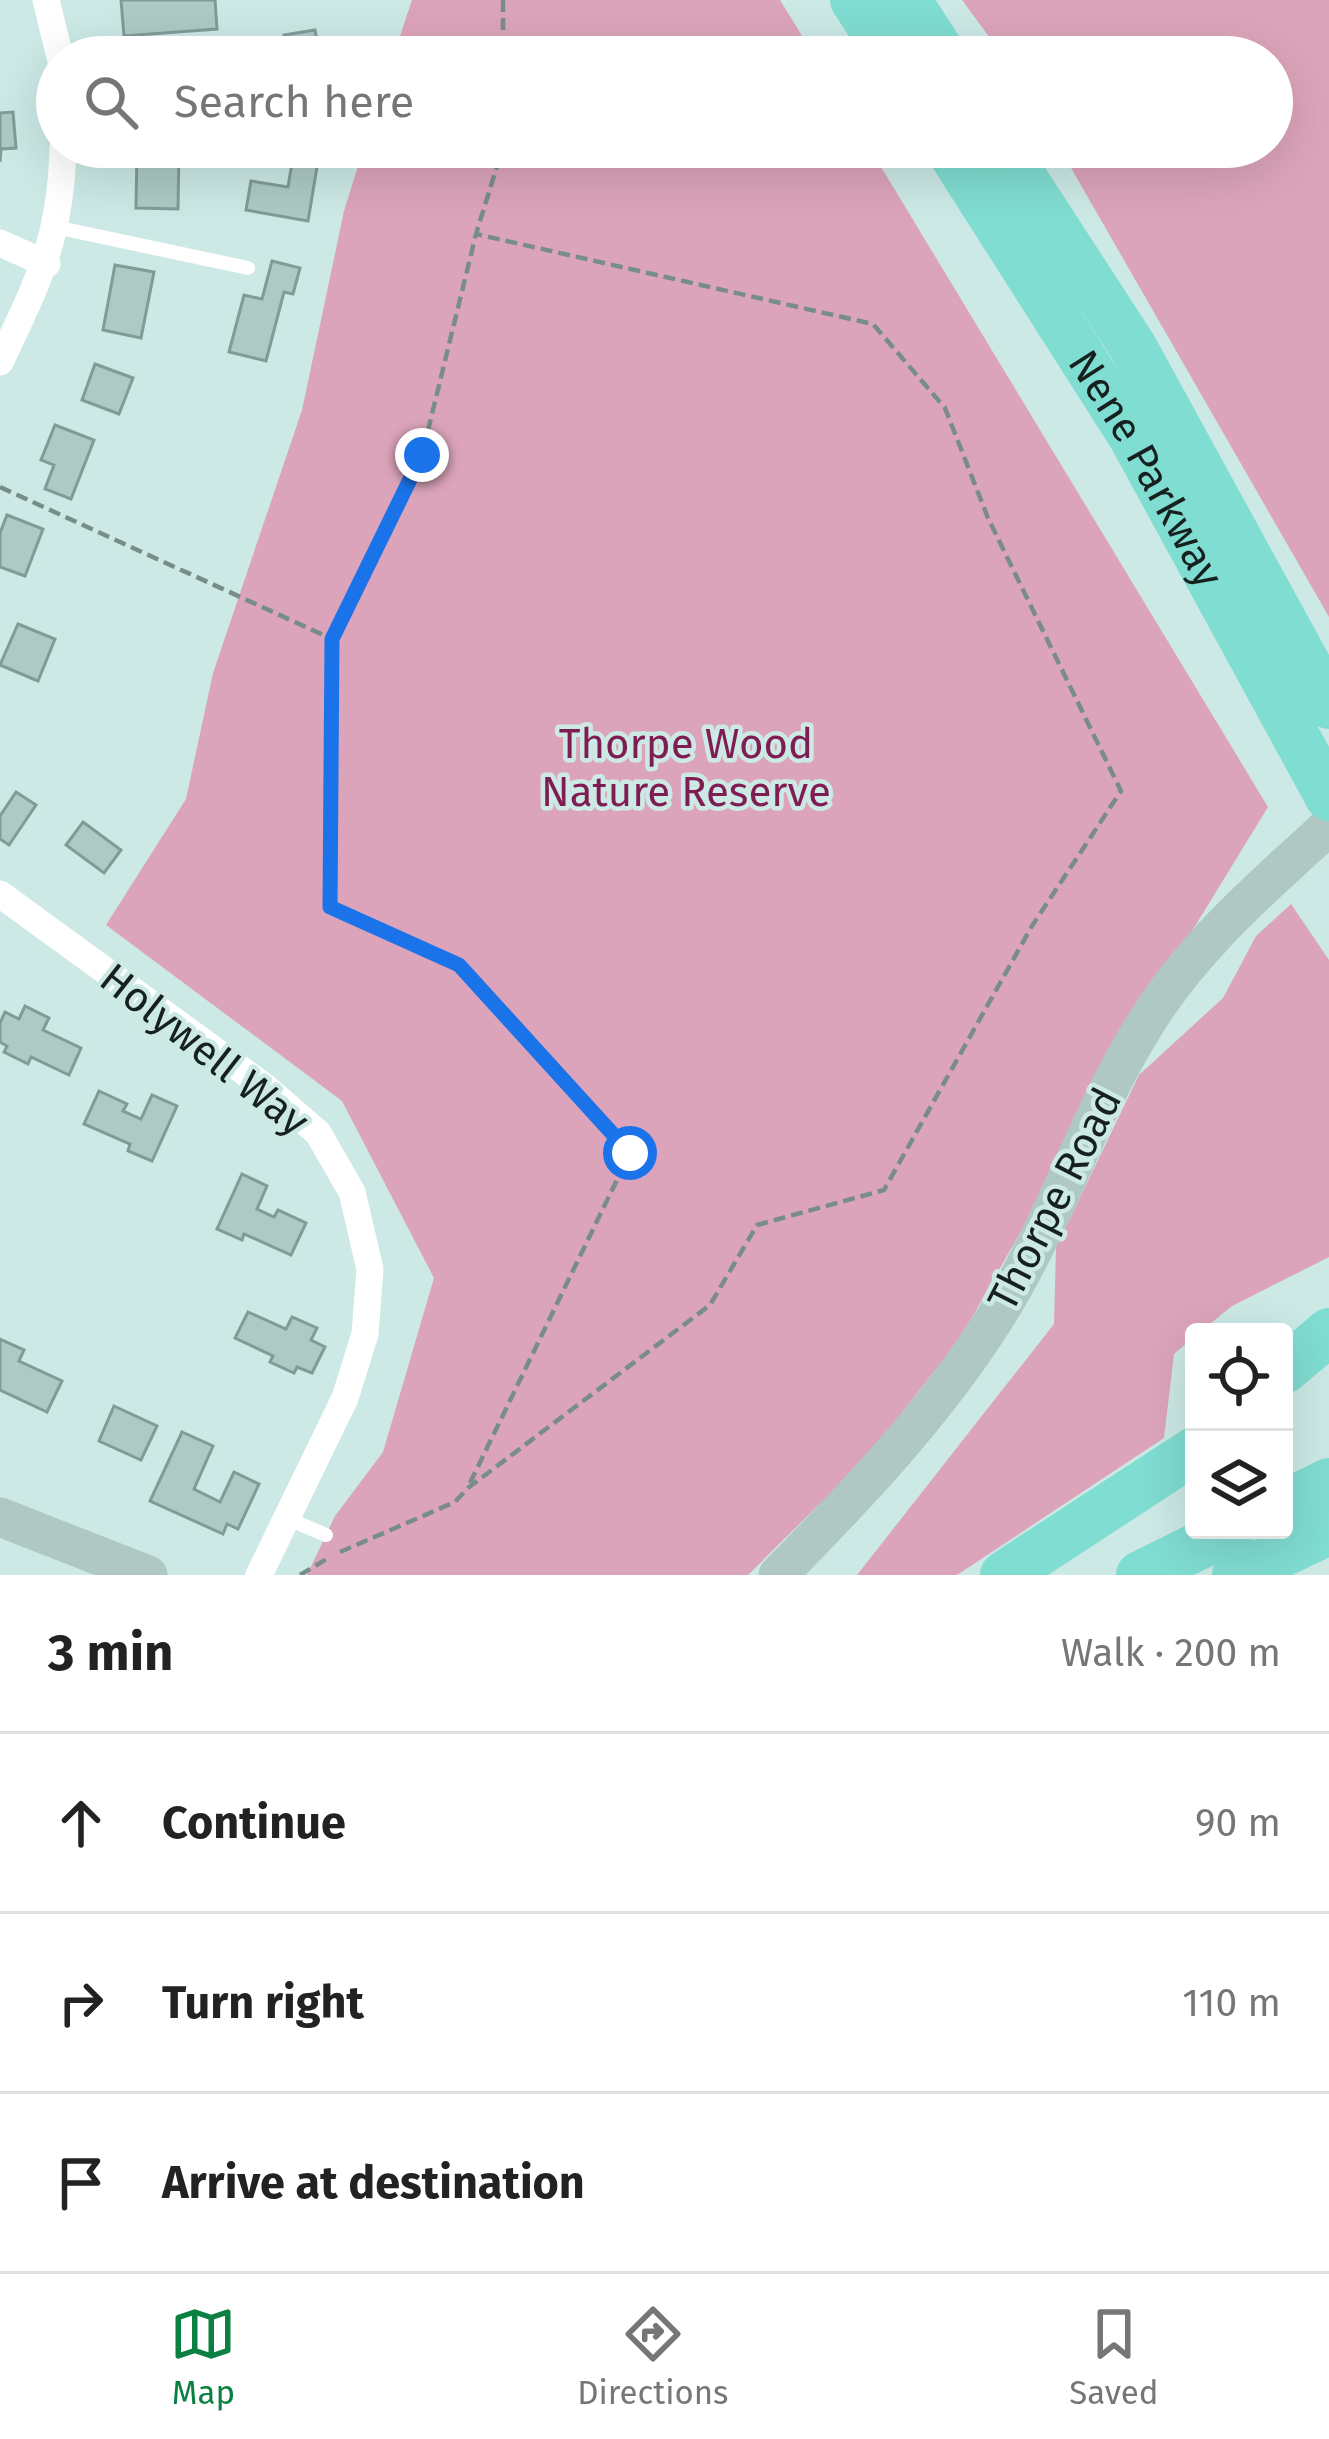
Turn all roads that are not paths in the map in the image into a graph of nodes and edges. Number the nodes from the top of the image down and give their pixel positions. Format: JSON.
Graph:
{"nodes":[{"id":1,"x":46,"y":0,"type":"edge"},
{"id":2,"x":854,"y":0,"type":"edge"},
{"id":3,"x":908,"y":0,"type":"edge"},
{"id":4,"x":55,"y":36,"type":"edge"},
{"id":5,"x":877,"y":36,"type":"edge"},
{"id":6,"x":931,"y":36,"type":"edge"},
{"id":7,"x":63,"y":168,"type":"edge"},
{"id":8,"x":961,"y":168,"type":"edge"},
{"id":9,"x":1017,"y":168,"type":"edge"},
{"id":10,"x":55,"y":227,"type":"junction"},
{"id":11,"x":0,"y":243,"type":"edge"},
{"id":12,"x":47,"y":264,"type":"junction"},
{"id":13,"x":248,"y":268,"type":"dead end"},
{"id":14,"x":0,"y":362,"type":"edge"},
{"id":15,"x":1329,"y":705,"type":"edge"},
{"id":16,"x":1329,"y":797,"type":"edge"},
{"id":17,"x":1329,"y":826,"type":"edge"},
{"id":18,"x":0,"y":894,"type":"edge"},
{"id":19,"x":1329,"y":1332,"type":"edge"},
{"id":20,"x":1293,"y":1362,"type":"edge"},
{"id":21,"x":1329,"y":1365,"type":"edge"},
{"id":22,"x":1293,"y":1388,"type":"edge"},
{"id":23,"x":1185,"y":1445,"type":"edge"},
{"id":24,"x":1185,"y":1457,"type":"edge"},
{"id":25,"x":1316,"y":1500,"type":"edge"},
{"id":26,"x":0,"y":1516,"type":"edge"},
{"id":27,"x":286,"y":1518,"type":"junction"},
{"id":28,"x":1073,"y":1528,"type":"junction"},
{"id":29,"x":326,"y":1535,"type":"dead end"},
{"id":30,"x":1213,"y":1539,"type":"edge"},
{"id":31,"x":148,"y":1575,"type":"edge"},
{"id":32,"x":259,"y":1575,"type":"edge"},
{"id":33,"x":778,"y":1575,"type":"edge"},
{"id":34,"x":1004,"y":1575,"type":"edge"},
{"id":35,"x":1140,"y":1575,"type":"edge"},
{"id":36,"x":1236,"y":1575,"type":"edge"}],
"edges":[{"from":1,"to":4,"type":"street"},
{"from":2,"to":5,"type":"highway"},
{"from":3,"to":6,"type":"highway"},
{"from":7,"to":10,"type":"street"},
{"from":8,"to":16,"type":"highway","name":"Nene Parkway"},
{"from":9,"to":15,"type":"highway","name":"Nene Parkway"},
{"from":10,"to":12,"type":"street"},
{"from":10,"to":13,"type":"lane"},
{"from":11,"to":12,"type":"street"},
{"from":12,"to":14,"type":"street"},
{"from":17,"to":33,"type":"street","name":"Thorpe Road"},
{"from":18,"to":27,"type":"street","name":"Holywell Way"},
{"from":19,"to":20,"type":"highway"},
{"from":21,"to":22,"type":"highway"},
{"from":23,"to":28,"type":"highway"},
{"from":24,"to":28,"type":"highway"},
{"from":25,"to":36,"type":"highway"},
{"from":26,"to":31,"type":"street"},
{"from":27,"to":29,"type":"lane"},
{"from":27,"to":32,"type":"street","name":"Holywell Way"},
{"from":28,"to":34,"type":"highway"},
{"from":30,"to":35,"type":"highway"}]}
